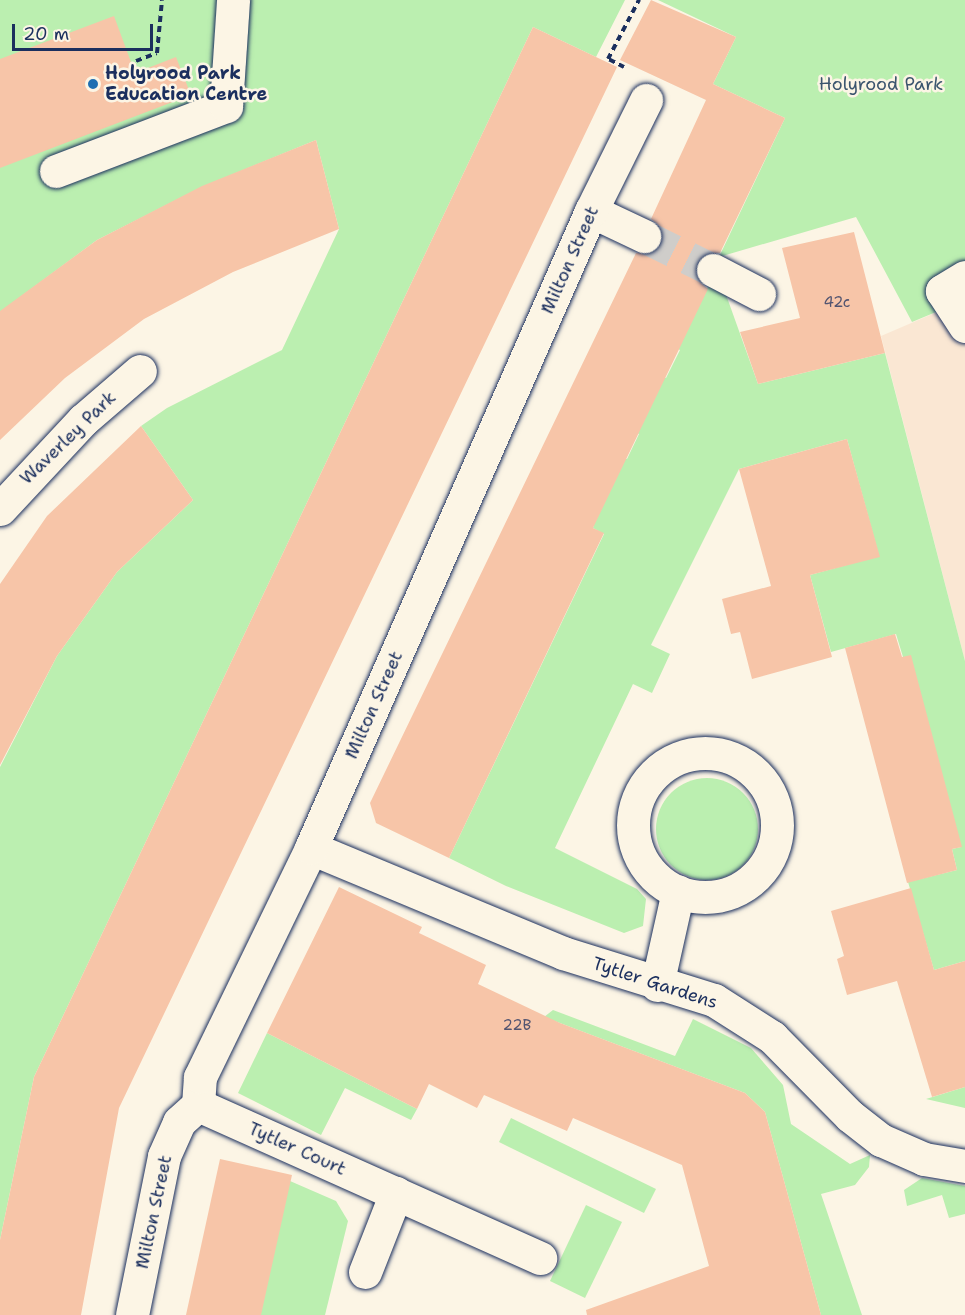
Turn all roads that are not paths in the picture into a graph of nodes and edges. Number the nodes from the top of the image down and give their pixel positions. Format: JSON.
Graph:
{"nodes":[{"id":1,"x":233,"y":0,"type":"edge"},
{"id":2,"x":646,"y":100,"type":"road end"},
{"id":3,"x":56,"y":171,"type":"dead end"},
{"id":4,"x":591,"y":211,"type":"junction"},
{"id":5,"x":644,"y":236,"type":"tunnel mouth"},
{"id":6,"x":713,"y":270,"type":"tunnel mouth"},
{"id":7,"x":965,"y":278,"type":"edge"},
{"id":8,"x":759,"y":294,"type":"dead end"},
{"id":9,"x":965,"y":326,"type":"edge"},
{"id":10,"x":140,"y":371,"type":"dead end"},
{"id":11,"x":0,"y":509,"type":"edge"},
{"id":12,"x":311,"y":848,"type":"junction"},
{"id":13,"x":678,"y":891,"type":"junction"},
{"id":14,"x":657,"y":985,"type":"junction"},
{"id":15,"x":198,"y":1105,"type":"junction"},
{"id":16,"x":965,"y":1166,"type":"edge"},
{"id":17,"x":396,"y":1193,"type":"junction"},
{"id":18,"x":540,"y":1258,"type":"dead end"},
{"id":19,"x":366,"y":1272,"type":"dead end"},
{"id":20,"x":132,"y":1315,"type":"edge"}],
"edges":[{"from":1,"to":3,"type":"street"},
{"from":2,"to":4,"type":"street","name":"Milton Street"},
{"from":4,"to":5,"type":"street"},
{"from":4,"to":12,"type":"street","name":"Milton Street"},
{"from":6,"to":8,"type":"street"},
{"from":7,"to":9,"type":"street"},
{"from":10,"to":11,"type":"street","name":"Waverley Park"},
{"from":12,"to":14,"type":"street","name":"Tytler Gardens"},
{"from":12,"to":15,"type":"street","name":"Milton Street"},
{"from":13,"to":13,"type":"street"},
{"from":13,"to":14,"type":"street"},
{"from":14,"to":16,"type":"street","name":"Tytler Gardens"},
{"from":15,"to":17,"type":"street","name":"Tytler Court"},
{"from":15,"to":20,"type":"street","name":"Milton Street"},
{"from":17,"to":18,"type":"street","name":"Tytler Court"},
{"from":17,"to":19,"type":"street"}]}
